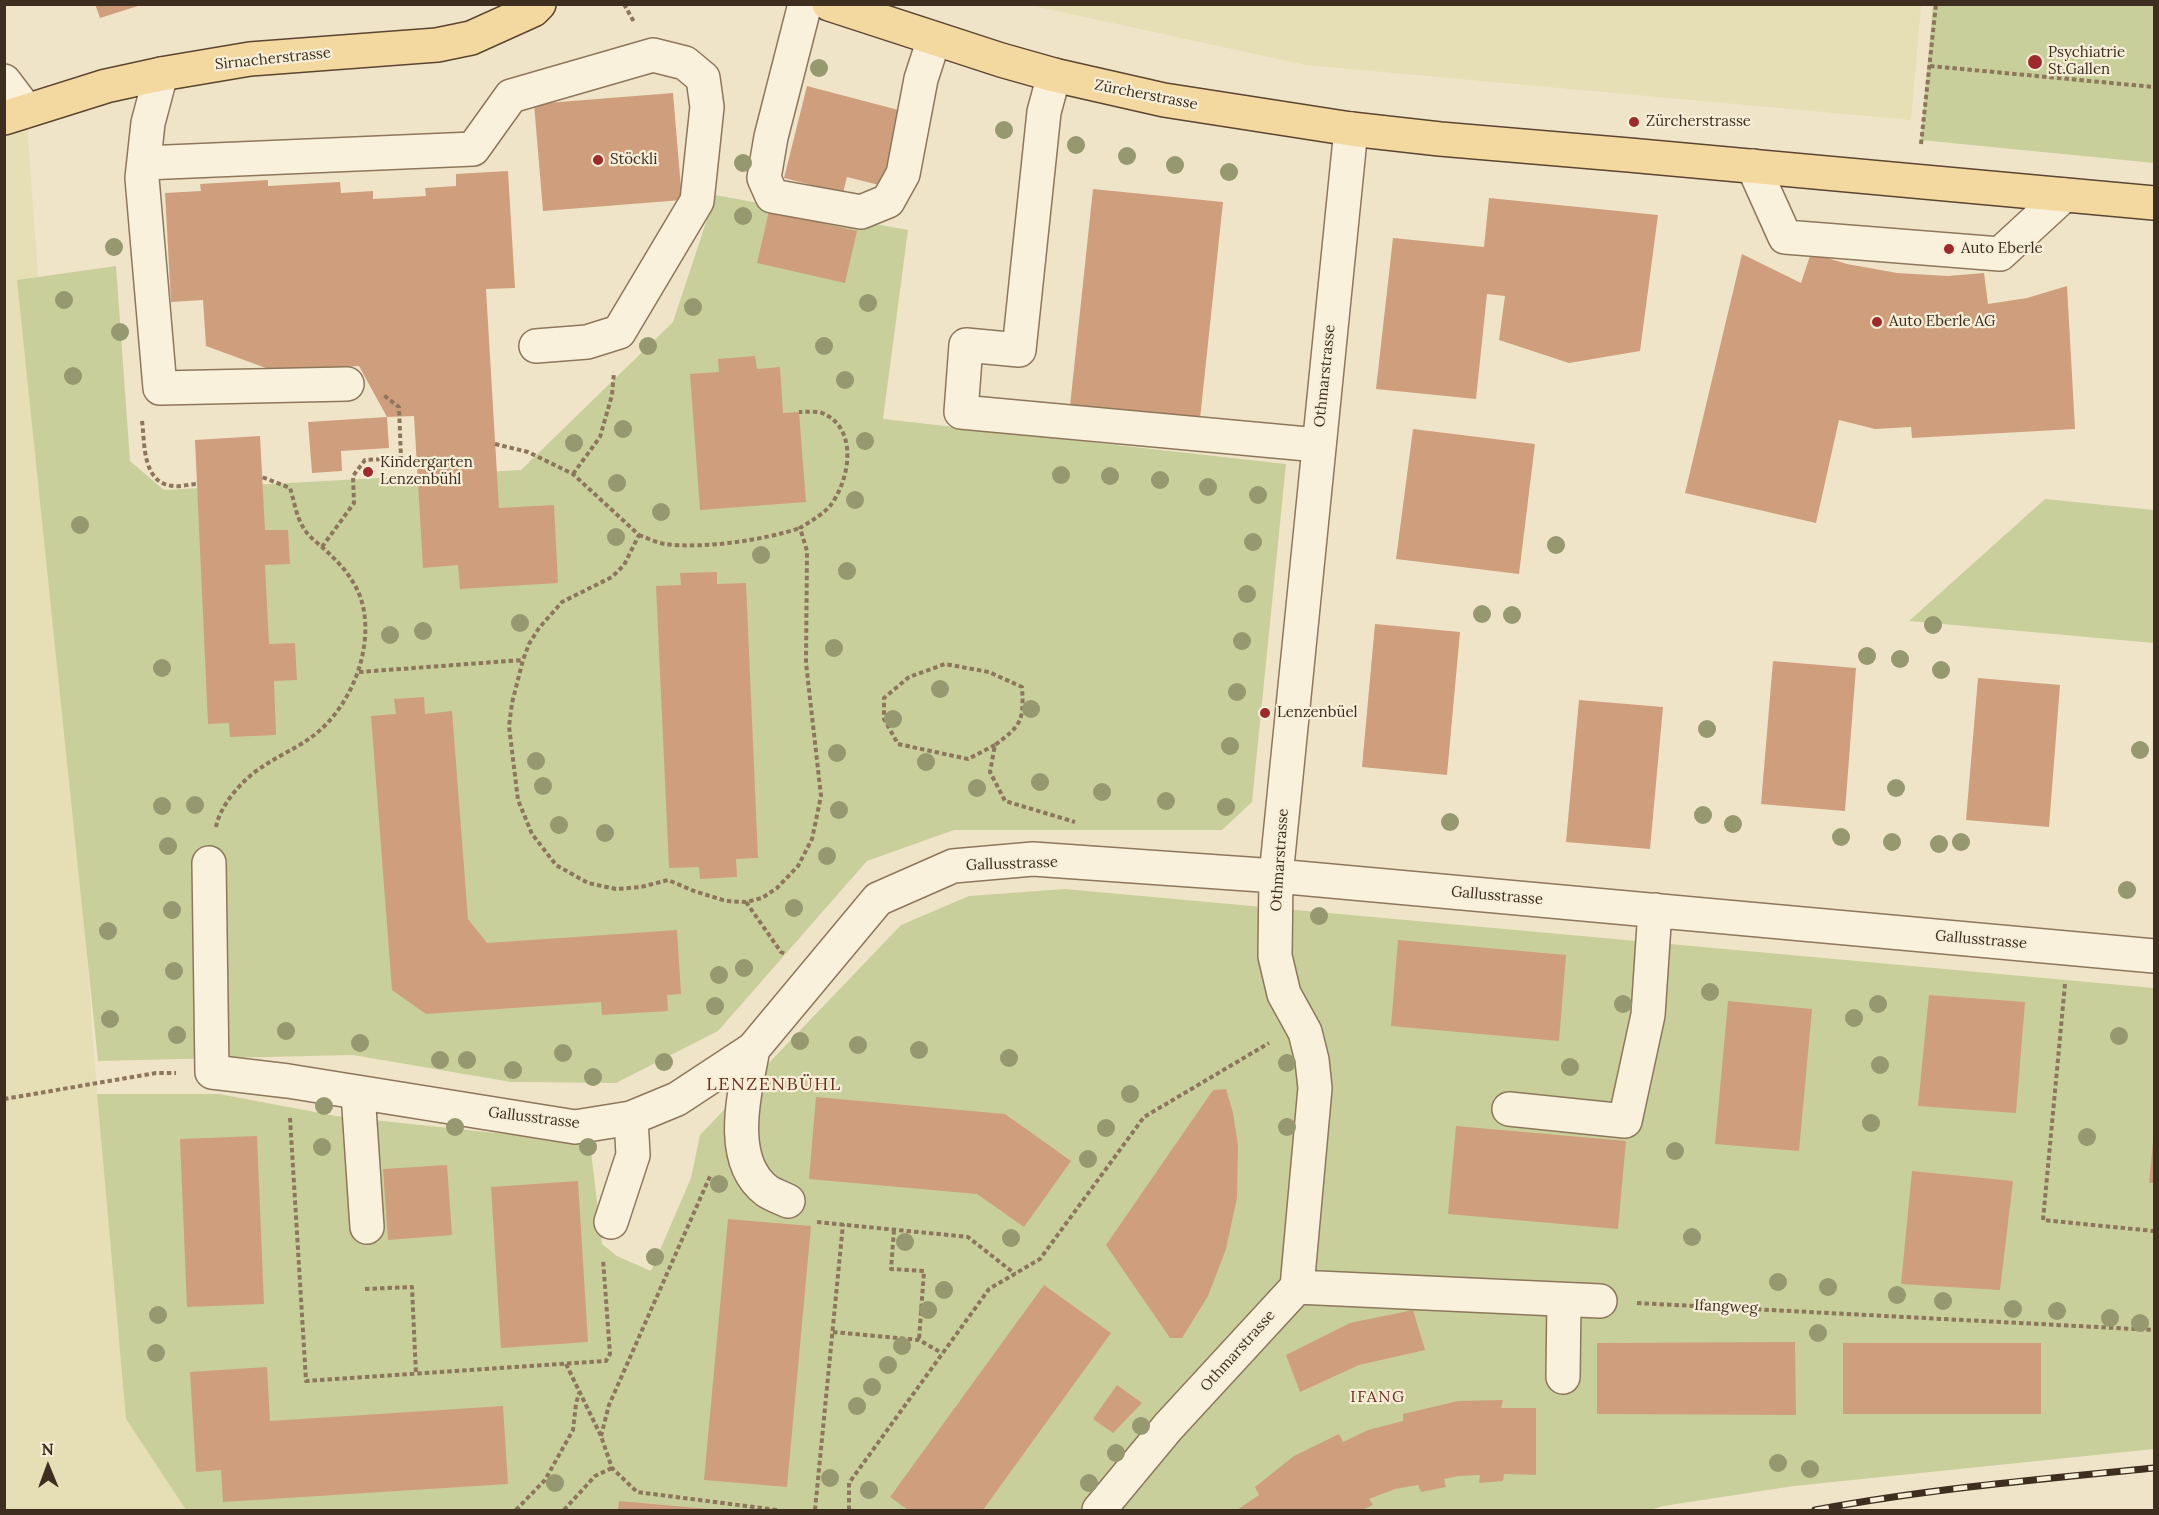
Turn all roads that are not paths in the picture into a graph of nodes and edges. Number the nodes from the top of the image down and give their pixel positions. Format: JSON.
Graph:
{"nodes":[{"id":1,"x":539,"y":4,"type":"edge"},
{"id":2,"x":804,"y":4,"type":"edge"},
{"id":3,"x":829,"y":4,"type":"edge"},
{"id":4,"x":934,"y":39,"type":"junction"},
{"id":5,"x":161,"y":74,"type":"junction"},
{"id":6,"x":1053,"y":75,"type":"junction"},
{"id":7,"x":4,"y":81,"type":"edge"},
{"id":8,"x":15,"y":114,"type":"edge"},
{"id":9,"x":1350,"y":129,"type":"junction"},
{"id":10,"x":144,"y":163,"type":"junction"},
{"id":11,"x":1753,"y":166,"type":"junction"},
{"id":12,"x":2064,"y":195,"type":"junction"},
{"id":13,"x":2154,"y":203,"type":"edge"},
{"id":14,"x":536,"y":346,"type":"dead end"},
{"id":15,"x":347,"y":384,"type":"road end"},
{"id":16,"x":1318,"y":445,"type":"junction"},
{"id":17,"x":208,"y":864,"type":"road end"},
{"id":18,"x":1276,"y":876,"type":"junction"},
{"id":19,"x":1655,"y":910,"type":"junction"},
{"id":20,"x":2154,"y":956,"type":"edge"},
{"id":21,"x":753,"y":1049,"type":"junction"},
{"id":22,"x":358,"y":1093,"type":"junction"},
{"id":23,"x":1509,"y":1109,"type":"dead end"},
{"id":24,"x":631,"y":1118,"type":"junction"},
{"id":25,"x":788,"y":1201,"type":"dead end"},
{"id":26,"x":610,"y":1222,"type":"road end"},
{"id":27,"x":367,"y":1227,"type":"dead end"},
{"id":28,"x":1297,"y":1287,"type":"junction"},
{"id":29,"x":1564,"y":1300,"type":"junction"},
{"id":30,"x":1600,"y":1301,"type":"road end"},
{"id":31,"x":1563,"y":1377,"type":"dead end"},
{"id":32,"x":1099,"y":1510,"type":"edge"}],
"edges":[{"from":1,"to":5,"type":"main road","name":"Sirnacherstrasse"},
{"from":2,"to":4,"type":"street"},
{"from":3,"to":4,"type":"main road","name":"Zürcherstrasse"},
{"from":4,"to":6,"type":"main road","name":"Zürcherstrasse"},
{"from":5,"to":8,"type":"main road","name":"Sirnacherstrasse"},
{"from":5,"to":10,"type":"street"},
{"from":6,"to":9,"type":"main road","name":"Zürcherstrasse"},
{"from":6,"to":16,"type":"street"},
{"from":7,"to":8,"type":"street"},
{"from":9,"to":11,"type":"main road","name":"Zürcherstrasse"},
{"from":9,"to":16,"type":"street","name":"Othmarstrasse"},
{"from":10,"to":14,"type":"street"},
{"from":10,"to":15,"type":"street"},
{"from":11,"to":12,"type":"main road","name":"Zürcherstrasse"},
{"from":11,"to":12,"type":"street"},
{"from":12,"to":13,"type":"main road","name":"Zürcherstrasse"},
{"from":16,"to":18,"type":"street","name":"Othmarstrasse"},
{"from":17,"to":22,"type":"street","name":"Gallusstrasse"},
{"from":18,"to":19,"type":"street","name":"Gallusstrasse"},
{"from":18,"to":21,"type":"street","name":"Gallusstrasse"},
{"from":18,"to":28,"type":"street","name":"Othmarstrasse"},
{"from":19,"to":20,"type":"street","name":"Gallusstrasse"},
{"from":19,"to":23,"type":"street"},
{"from":21,"to":24,"type":"street","name":"Gallusstrasse"},
{"from":21,"to":25,"type":"street"},
{"from":22,"to":24,"type":"street","name":"Gallusstrasse"},
{"from":22,"to":27,"type":"street"},
{"from":24,"to":26,"type":"street"},
{"from":28,"to":29,"type":"street"},
{"from":28,"to":32,"type":"street","name":"Othmarstrasse"},
{"from":29,"to":30,"type":"street"},
{"from":29,"to":31,"type":"street"}]}
